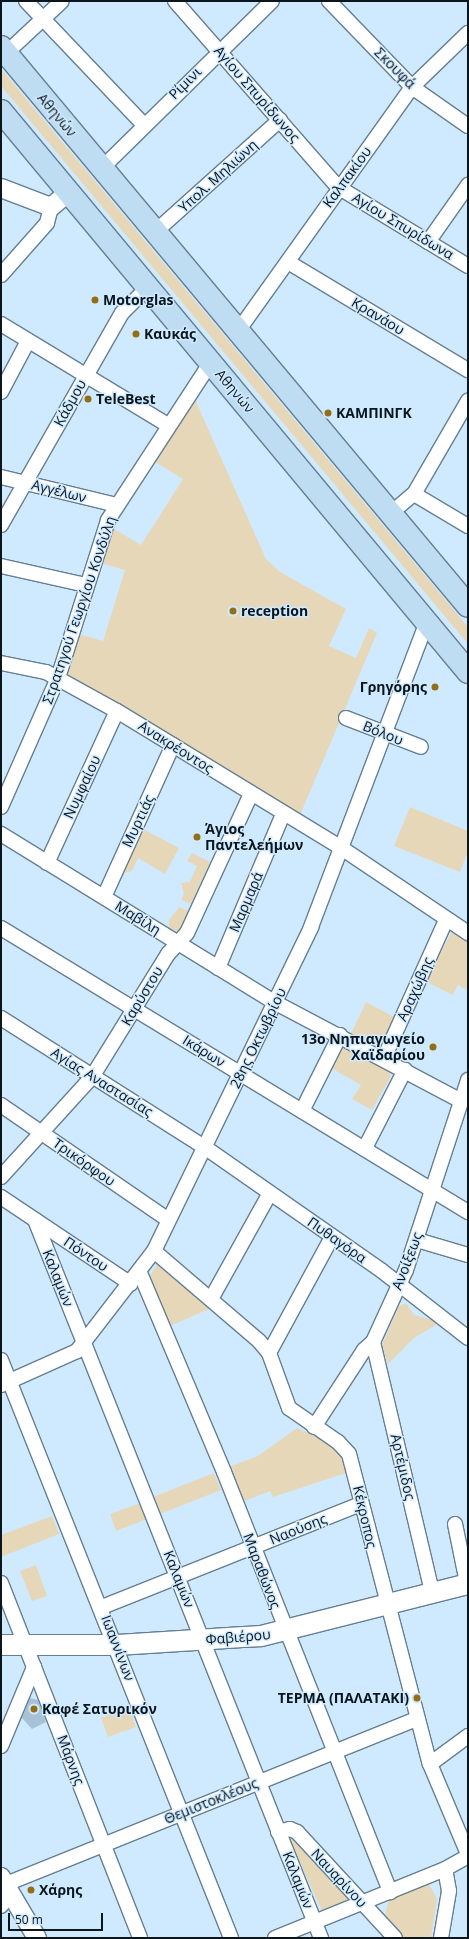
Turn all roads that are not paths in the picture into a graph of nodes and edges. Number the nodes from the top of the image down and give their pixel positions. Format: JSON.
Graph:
{"nodes":[{"id":1,"x":26,"y":1,"type":"edge"},
{"id":2,"x":62,"y":1,"type":"edge"},
{"id":3,"x":175,"y":1,"type":"edge"},
{"id":4,"x":272,"y":1,"type":"edge"},
{"id":5,"x":329,"y":1,"type":"edge"},
{"id":6,"x":43,"y":20,"type":"junction"},
{"id":7,"x":468,"y":33,"type":"edge"},
{"id":8,"x":219,"y":49,"type":"junction"},
{"id":9,"x":3,"y":53,"type":"edge"},
{"id":10,"x":412,"y":87,"type":"junction"},
{"id":11,"x":1,"y":111,"type":"edge"},
{"id":12,"x":280,"y":120,"type":"junction"},
{"id":13,"x":144,"y":125,"type":"junction"},
{"id":14,"x":468,"y":126,"type":"edge"},
{"id":15,"x":102,"y":168,"type":"junction"},
{"id":16,"x":468,"y":185,"type":"edge"},
{"id":17,"x":338,"y":187,"type":"junction"},
{"id":18,"x":1,"y":188,"type":"edge"},
{"id":19,"x":69,"y":192,"type":"junction"},
{"id":20,"x":51,"y":207,"type":"junction"},
{"id":21,"x":155,"y":232,"type":"junction"},
{"id":22,"x":428,"y":242,"type":"junction"},
{"id":23,"x":288,"y":262,"type":"junction"},
{"id":24,"x":468,"y":266,"type":"edge"},
{"id":25,"x":1,"y":275,"type":"edge"},
{"id":26,"x":148,"y":288,"type":"junction"},
{"id":27,"x":1,"y":324,"type":"edge"},
{"id":28,"x":238,"y":331,"type":"junction"},
{"id":29,"x":28,"y":341,"type":"junction"},
{"id":30,"x":211,"y":362,"type":"junction"},
{"id":31,"x":468,"y":370,"type":"edge"},
{"id":32,"x":85,"y":375,"type":"junction"},
{"id":33,"x":1,"y":392,"type":"edge"},
{"id":34,"x":468,"y":401,"type":"edge"},
{"id":35,"x":168,"y":425,"type":"junction"},
{"id":36,"x":1,"y":477,"type":"edge"},
{"id":37,"x":26,"y":483,"type":"junction"},
{"id":38,"x":414,"y":494,"type":"junction"},
{"id":39,"x":117,"y":505,"type":"junction"},
{"id":40,"x":391,"y":513,"type":"junction"},
{"id":41,"x":1,"y":525,"type":"edge"},
{"id":42,"x":468,"y":526,"type":"edge"},
{"id":43,"x":1,"y":566,"type":"edge"},
{"id":44,"x":86,"y":586,"type":"junction"},
{"id":45,"x":468,"y":606,"type":"edge"},
{"id":46,"x":426,"y":625,"type":"junction"},
{"id":47,"x":1,"y":663,"type":"edge"},
{"id":48,"x":468,"y":672,"type":"edge"},
{"id":49,"x":58,"y":678,"type":"junction"},
{"id":50,"x":117,"y":711,"type":"junction"},
{"id":51,"x":346,"y":718,"type":"dead end"},
{"id":52,"x":384,"y":733,"type":"junction"},
{"id":53,"x":173,"y":745,"type":"junction"},
{"id":54,"x":421,"y":747,"type":"dead end"},
{"id":55,"x":250,"y":794,"type":"junction"},
{"id":56,"x":1,"y":807,"type":"edge"},
{"id":57,"x":283,"y":814,"type":"junction"},
{"id":58,"x":1,"y":834,"type":"edge"},
{"id":59,"x":343,"y":849,"type":"junction"},
{"id":60,"x":47,"y":863,"type":"junction"},
{"id":61,"x":104,"y":897,"type":"junction"},
{"id":62,"x":446,"y":920,"type":"junction"},
{"id":63,"x":1,"y":928,"type":"edge"},
{"id":64,"x":468,"y":933,"type":"edge"},
{"id":65,"x":180,"y":944,"type":"junction"},
{"id":66,"x":218,"y":968,"type":"junction"},
{"id":67,"x":276,"y":1003,"type":"junction"},
{"id":68,"x":136,"y":1008,"type":"junction"},
{"id":69,"x":1,"y":1018,"type":"edge"},
{"id":70,"x":340,"y":1035,"type":"junction"},
{"id":71,"x":384,"y":1058,"type":"junction"},
{"id":72,"x":405,"y":1070,"type":"junction"},
{"id":73,"x":241,"y":1074,"type":"junction"},
{"id":74,"x":92,"y":1077,"type":"junction"},
{"id":75,"x":468,"y":1080,"type":"edge"},
{"id":76,"x":461,"y":1101,"type":"junction"},
{"id":77,"x":1,"y":1105,"type":"edge"},
{"id":78,"x":302,"y":1111,"type":"junction"},
{"id":79,"x":43,"y":1133,"type":"junction"},
{"id":80,"x":203,"y":1146,"type":"junction"},
{"id":81,"x":365,"y":1148,"type":"junction"},
{"id":82,"x":1,"y":1177,"type":"edge"},
{"id":83,"x":430,"y":1190,"type":"junction"},
{"id":84,"x":270,"y":1192,"type":"junction"},
{"id":85,"x":1,"y":1197,"type":"edge"},
{"id":86,"x":468,"y":1212,"type":"edge"},
{"id":87,"x":167,"y":1219,"type":"junction"},
{"id":88,"x":35,"y":1220,"type":"junction"},
{"id":89,"x":332,"y":1237,"type":"junction"},
{"id":90,"x":417,"y":1240,"type":"junction"},
{"id":91,"x":154,"y":1251,"type":"junction"},
{"id":92,"x":468,"y":1255,"type":"edge"},
{"id":93,"x":140,"y":1273,"type":"junction"},
{"id":94,"x":131,"y":1284,"type":"junction"},
{"id":95,"x":399,"y":1284,"type":"junction"},
{"id":96,"x":211,"y":1299,"type":"junction"},
{"id":97,"x":468,"y":1338,"type":"edge"},
{"id":98,"x":373,"y":1342,"type":"junction"},
{"id":99,"x":85,"y":1344,"type":"junction"},
{"id":100,"x":269,"y":1353,"type":"junction"},
{"id":101,"x":1,"y":1360,"type":"edge"},
{"id":102,"x":5,"y":1383,"type":"edge"},
{"id":103,"x":314,"y":1427,"type":"junction"},
{"id":104,"x":361,"y":1504,"type":"junction"},
{"id":105,"x":455,"y":1524,"type":"dead end"},
{"id":106,"x":253,"y":1547,"type":"junction"},
{"id":107,"x":178,"y":1578,"type":"junction"},
{"id":108,"x":1,"y":1583,"type":"edge"},
{"id":109,"x":468,"y":1585,"type":"edge"},
{"id":110,"x":432,"y":1592,"type":"junction"},
{"id":111,"x":386,"y":1604,"type":"junction"},
{"id":112,"x":102,"y":1607,"type":"junction"},
{"id":113,"x":286,"y":1632,"type":"junction"},
{"id":114,"x":204,"y":1640,"type":"junction"},
{"id":115,"x":1,"y":1645,"type":"edge"},
{"id":116,"x":117,"y":1645,"type":"junction"},
{"id":117,"x":26,"y":1646,"type":"junction"},
{"id":118,"x":34,"y":1667,"type":"junction"},
{"id":119,"x":417,"y":1719,"type":"junction"},
{"id":120,"x":468,"y":1736,"type":"edge"},
{"id":121,"x":1,"y":1746,"type":"edge"},
{"id":122,"x":335,"y":1752,"type":"junction"},
{"id":123,"x":430,"y":1764,"type":"junction"},
{"id":124,"x":258,"y":1782,"type":"junction"},
{"id":125,"x":181,"y":1813,"type":"junction"},
{"id":126,"x":278,"y":1832,"type":"junction"},
{"id":127,"x":102,"y":1843,"type":"junction"},
{"id":128,"x":468,"y":1855,"type":"edge"},
{"id":129,"x":445,"y":1869,"type":"junction"},
{"id":130,"x":5,"y":1890,"type":"edge"},
{"id":131,"x":390,"y":1892,"type":"junction"},
{"id":132,"x":363,"y":1904,"type":"junction"},
{"id":133,"x":314,"y":1922,"type":"junction"},
{"id":134,"x":37,"y":1938,"type":"edge"},
{"id":135,"x":140,"y":1938,"type":"edge"},
{"id":136,"x":232,"y":1938,"type":"edge"},
{"id":137,"x":275,"y":1938,"type":"edge"},
{"id":138,"x":321,"y":1938,"type":"edge"},
{"id":139,"x":395,"y":1938,"type":"edge"},
{"id":140,"x":441,"y":1938,"type":"edge"}],
"edges":[{"from":1,"to":6,"type":"street"},
{"from":2,"to":6,"type":"street"},
{"from":3,"to":8,"type":"street","name":"Αγίου Σπυρίδωνος"},
{"from":4,"to":8,"type":"street","name":"Ρίμινι"},
{"from":5,"to":10,"type":"street","name":"Σκουφά"},
{"from":6,"to":9,"type":"street"},
{"from":6,"to":13,"type":"street"},
{"from":7,"to":10,"type":"street","name":"Καλπακίου"},
{"from":8,"to":12,"type":"street","name":"Αγίου Σπυρίδωνος"},
{"from":8,"to":13,"type":"street","name":"Ρίμινι"},
{"from":9,"to":15,"type":"highway","name":"Αθηνών"},
{"from":10,"to":14,"type":"street","name":"Σκουφά"},
{"from":10,"to":17,"type":"street","name":"Καλπακίου"},
{"from":11,"to":19,"type":"highway","name":"Αθηνών"},
{"from":12,"to":17,"type":"street","name":"Αγίου Σπυρίδωνος"},
{"from":12,"to":21,"type":"street","name":"Υπολ. Μηλιώνη"},
{"from":13,"to":15,"type":"street","name":"Ρίμινι"},
{"from":15,"to":21,"type":"highway","name":"Αθηνών"},
{"from":16,"to":22,"type":"street"},
{"from":17,"to":22,"type":"street","name":"Αγίου Σπυρίδωνα"},
{"from":17,"to":23,"type":"street","name":"Καλπακίου"},
{"from":18,"to":20,"type":"street"},
{"from":19,"to":20,"type":"street"},
{"from":19,"to":26,"type":"highway","name":"Αθηνών"},
{"from":20,"to":25,"type":"street"},
{"from":21,"to":28,"type":"highway","name":"Αθηνών"},
{"from":22,"to":24,"type":"street","name":"Αγίου Σπυρίδωνα"},
{"from":23,"to":28,"type":"street","name":"Καλπακίου"},
{"from":23,"to":31,"type":"street","name":"Κρανάου"},
{"from":26,"to":30,"type":"highway","name":"Αθηνών"},
{"from":26,"to":32,"type":"street","name":"Κάδμου"},
{"from":27,"to":29,"type":"street"},
{"from":28,"to":40,"type":"highway","name":"Αθηνών"},
{"from":29,"to":32,"type":"street"},
{"from":29,"to":33,"type":"street"},
{"from":30,"to":35,"type":"street","name":"Στρατηγού Γεωργίου Κονδύλη"},
{"from":30,"to":46,"type":"highway","name":"Αθηνών"},
{"from":32,"to":35,"type":"street"},
{"from":32,"to":37,"type":"street","name":"Κάδμου"},
{"from":34,"to":38,"type":"street"},
{"from":35,"to":39,"type":"street","name":"Στρατηγού Γεωργίου Κονδύλη"},
{"from":36,"to":37,"type":"street","name":"Αγγέλων"},
{"from":37,"to":39,"type":"street","name":"Αγγέλων"},
{"from":37,"to":41,"type":"street","name":"Κάδμου"},
{"from":38,"to":40,"type":"street"},
{"from":38,"to":42,"type":"street"},
{"from":39,"to":44,"type":"street","name":"Στρατηγού Γεωργίου Κονδύλη"},
{"from":40,"to":45,"type":"highway","name":"Αθηνών"},
{"from":43,"to":44,"type":"street"},
{"from":44,"to":49,"type":"street","name":"Στρατηγού Γεωργίου Κονδύλη"},
{"from":46,"to":48,"type":"highway","name":"Αθηνών"},
{"from":46,"to":52,"type":"street","name":"28ης Οκτωβρίου"},
{"from":47,"to":49,"type":"street","name":"Ανακρέοντος"},
{"from":49,"to":50,"type":"street","name":"Ανακρέοντος"},
{"from":49,"to":56,"type":"street","name":"Στρατηγού Γεωργίου Κονδύλη"},
{"from":50,"to":53,"type":"street","name":"Ανακρέοντος"},
{"from":50,"to":60,"type":"street","name":"Νυμφαίου"},
{"from":51,"to":52,"type":"street","name":"Βόλου"},
{"from":52,"to":54,"type":"street","name":"Βόλου"},
{"from":52,"to":59,"type":"street","name":"28ης Οκτωβρίου"},
{"from":53,"to":55,"type":"street","name":"Ανακρέοντος"},
{"from":53,"to":61,"type":"street","name":"Μυρτιάς"},
{"from":55,"to":57,"type":"street","name":"Ανακρέοντος"},
{"from":55,"to":65,"type":"street","name":"Καρύστου"},
{"from":57,"to":59,"type":"street","name":"Ανακρέοντος"},
{"from":57,"to":66,"type":"street","name":"Μαρμαρά"},
{"from":58,"to":60,"type":"street","name":"Μαβίλη"},
{"from":59,"to":62,"type":"street","name":"Ανακρέοντος"},
{"from":59,"to":67,"type":"street","name":"28ης Οκτωβρίου"},
{"from":60,"to":61,"type":"street","name":"Μαβίλη"},
{"from":61,"to":65,"type":"street","name":"Μαβίλη"},
{"from":62,"to":64,"type":"street","name":"Ανακρέοντος"},
{"from":62,"to":71,"type":"street","name":"Αραχώβης"},
{"from":63,"to":68,"type":"street","name":"Ικάρων"},
{"from":65,"to":66,"type":"street","name":"Μαβίλη"},
{"from":65,"to":68,"type":"street","name":"Καρύστου"},
{"from":66,"to":67,"type":"street","name":"Μαβίλη"},
{"from":67,"to":70,"type":"street","name":"Μαβίλη"},
{"from":67,"to":73,"type":"street","name":"28ης Οκτωβρίου"},
{"from":68,"to":73,"type":"street","name":"Ικάρων"},
{"from":68,"to":74,"type":"street","name":"Καρύστου"},
{"from":69,"to":74,"type":"street","name":"Αγίας Αναστασίας"},
{"from":70,"to":71,"type":"street","name":"Μαβίλη"},
{"from":70,"to":78,"type":"street"},
{"from":71,"to":72,"type":"street","name":"Μαβίλη"},
{"from":72,"to":76,"type":"street","name":"Μαβίλη"},
{"from":72,"to":81,"type":"street"},
{"from":73,"to":78,"type":"street","name":"Ικάρων"},
{"from":73,"to":80,"type":"street","name":"28ης Οκτωβρίου"},
{"from":74,"to":79,"type":"street","name":"Καρύστου"},
{"from":74,"to":80,"type":"street","name":"Αγίας Αναστασίας"},
{"from":75,"to":76,"type":"street","name":"Ανοίξεως"},
{"from":76,"to":83,"type":"street","name":"Ανοίξεως"},
{"from":77,"to":79,"type":"street","name":"Τρικόρφου"},
{"from":78,"to":81,"type":"street","name":"Ικάρων"},
{"from":79,"to":82,"type":"street","name":"Καρύστου"},
{"from":79,"to":87,"type":"street","name":"Τρικόρφου"},
{"from":80,"to":84,"type":"street","name":"Πυθαγόρα"},
{"from":80,"to":87,"type":"street","name":"28ης Οκτωβρίου"},
{"from":81,"to":83,"type":"street","name":"Ικάρων"},
{"from":83,"to":86,"type":"street","name":"Ικάρων"},
{"from":83,"to":90,"type":"street","name":"Ανοίξεως"},
{"from":84,"to":89,"type":"street","name":"Πυθαγόρα"},
{"from":84,"to":96,"type":"street"},
{"from":85,"to":88,"type":"street","name":"Πόντου"},
{"from":87,"to":91,"type":"street","name":"28ης Οκτωβρίου"},
{"from":88,"to":94,"type":"street","name":"Πόντου"},
{"from":88,"to":99,"type":"street","name":"Καλαμών"},
{"from":89,"to":95,"type":"street","name":"Πυθαγόρα"},
{"from":89,"to":100,"type":"street"},
{"from":90,"to":92,"type":"street"},
{"from":90,"to":95,"type":"street","name":"Ανοίξεως"},
{"from":91,"to":93,"type":"street","name":"28ης Οκτωβρίου"},
{"from":91,"to":96,"type":"street","name":"Κέκροπος"},
{"from":93,"to":94,"type":"street","name":"28ης Οκτωβρίου"},
{"from":93,"to":106,"type":"street","name":"Μαραθώνος"},
{"from":94,"to":99,"type":"street","name":"28ης Οκτωβρίου"},
{"from":95,"to":97,"type":"street","name":"Πυθαγόρα"},
{"from":95,"to":98,"type":"street","name":"Ανοίξεως"},
{"from":96,"to":100,"type":"street","name":"Κέκροπος"},
{"from":98,"to":103,"type":"street","name":"Ανοίξεως"},
{"from":98,"to":110,"type":"street","name":"Αρτέμιδος"},
{"from":99,"to":102,"type":"street","name":"28ης Οκτωβρίου"},
{"from":99,"to":107,"type":"street","name":"Καλαμών"},
{"from":100,"to":103,"type":"street","name":"Κέκροπος"},
{"from":101,"to":102,"type":"street","name":"Ιωαννίνων"},
{"from":102,"to":112,"type":"street","name":"Ιωαννίνων"},
{"from":103,"to":104,"type":"street","name":"Κέκροπος"},
{"from":104,"to":106,"type":"street","name":"Ναούσης"},
{"from":104,"to":111,"type":"street","name":"Κέκροπος"},
{"from":105,"to":109,"type":"street"},
{"from":106,"to":107,"type":"street","name":"Ναούσης"},
{"from":106,"to":113,"type":"street","name":"Μαραθώνος"},
{"from":107,"to":112,"type":"street","name":"Ναούσης"},
{"from":107,"to":114,"type":"street","name":"Καλαμών"},
{"from":108,"to":117,"type":"street","name":"Μάρνης"},
{"from":109,"to":110,"type":"main road","name":"Φαβιέρου"},
{"from":110,"to":111,"type":"main road","name":"Φαβιέρου"},
{"from":111,"to":113,"type":"main road","name":"Φαβιέρου"},
{"from":111,"to":119,"type":"street","name":"Κέκροπος"},
{"from":112,"to":116,"type":"street","name":"Ιωαννίνων"},
{"from":113,"to":114,"type":"main road","name":"Φαβιέρου"},
{"from":113,"to":122,"type":"street","name":"Μαραθώνος"},
{"from":114,"to":116,"type":"main road","name":"Φαβιέρου"},
{"from":114,"to":124,"type":"street","name":"Καλαμών"},
{"from":115,"to":117,"type":"main road","name":"Φαβιέρου"},
{"from":116,"to":117,"type":"main road","name":"Φαβιέρου"},
{"from":116,"to":125,"type":"street","name":"Ιωαννίνων"},
{"from":117,"to":118,"type":"street","name":"Μάρνης"},
{"from":118,"to":121,"type":"street"},
{"from":118,"to":127,"type":"street","name":"Μάρνης"},
{"from":119,"to":122,"type":"street","name":"Θεμιστοκλέους"},
{"from":119,"to":123,"type":"street","name":"Κέκροπος"},
{"from":120,"to":123,"type":"street"},
{"from":122,"to":124,"type":"street","name":"Θεμιστοκλέους"},
{"from":122,"to":131,"type":"street","name":"Μαραθώνος"},
{"from":123,"to":128,"type":"street","name":"Κέκροπος"},
{"from":124,"to":125,"type":"street","name":"Θεμιστοκλέους"},
{"from":124,"to":126,"type":"street","name":"Καλαμών"},
{"from":125,"to":127,"type":"street","name":"Θεμιστοκλέους"},
{"from":125,"to":136,"type":"street","name":"Ιωαννίνων"},
{"from":126,"to":132,"type":"street","name":"Ναυαρίνου"},
{"from":126,"to":133,"type":"street","name":"Καλαμών"},
{"from":127,"to":130,"type":"street","name":"Θεμιστοκλέους"},
{"from":127,"to":135,"type":"street","name":"Μάρνης"},
{"from":128,"to":129,"type":"street"},
{"from":129,"to":131,"type":"street"},
{"from":129,"to":140,"type":"street"},
{"from":130,"to":134,"type":"street"},
{"from":131,"to":132,"type":"street"},
{"from":132,"to":133,"type":"street"},
{"from":132,"to":139,"type":"street","name":"Ναυαρίνου"},
{"from":133,"to":137,"type":"street"},
{"from":133,"to":138,"type":"street","name":"Καλαμών"}]}
